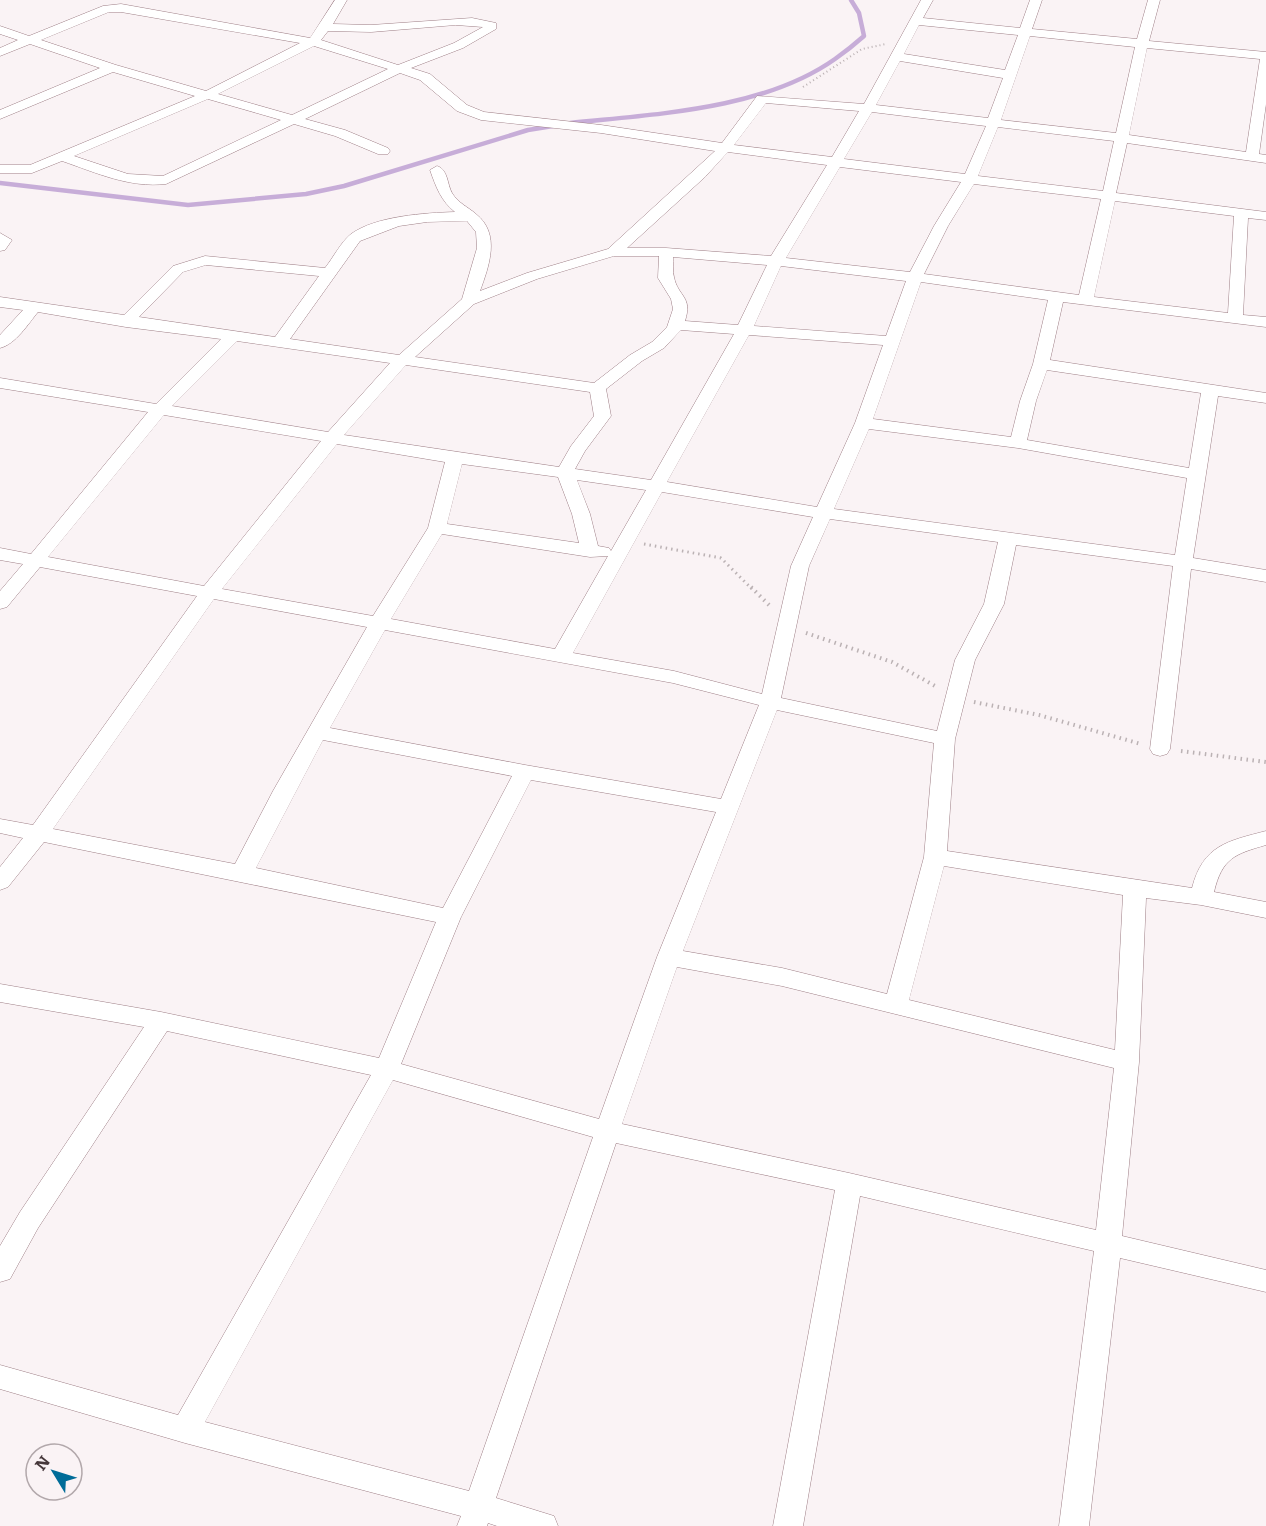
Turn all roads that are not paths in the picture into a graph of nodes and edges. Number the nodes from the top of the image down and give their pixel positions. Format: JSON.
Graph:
{"nodes":[{"id":1,"x":341,"y":0,"type":"edge"},
{"id":2,"x":927,"y":0,"type":"edge"},
{"id":3,"x":1036,"y":0,"type":"edge"},
{"id":4,"x":1154,"y":0,"type":"edge"},
{"id":5,"x":917,"y":21,"type":"junction"},
{"id":6,"x":325,"y":27,"type":"junction"},
{"id":7,"x":0,"y":30,"type":"edge"},
{"id":8,"x":1024,"y":32,"type":"junction"},
{"id":9,"x":34,"y":40,"type":"junction"},
{"id":10,"x":313,"y":42,"type":"junction"},
{"id":11,"x":1142,"y":43,"type":"junction"},
{"id":12,"x":900,"y":51,"type":"junction"},
{"id":13,"x":0,"y":52,"type":"edge"},
{"id":14,"x":1266,"y":57,"type":"edge"},
{"id":15,"x":112,"y":68,"type":"junction"},
{"id":16,"x":399,"y":69,"type":"junction"},
{"id":17,"x":1010,"y":75,"type":"junction"},
{"id":18,"x":205,"y":96,"type":"junction"},
{"id":19,"x":1264,"y":101,"type":"edge"},
{"id":20,"x":868,"y":108,"type":"junction"},
{"id":21,"x":0,"y":115,"type":"edge"},
{"id":22,"x":296,"y":120,"type":"junction"},
{"id":23,"x":993,"y":124,"type":"junction"},
{"id":24,"x":1123,"y":138,"type":"junction"},
{"id":25,"x":724,"y":148,"type":"junction"},
{"id":26,"x":383,"y":151,"type":"dead end"},
{"id":27,"x":62,"y":156,"type":"junction"},
{"id":28,"x":1259,"y":158,"type":"edge"},
{"id":29,"x":834,"y":162,"type":"junction"},
{"id":30,"x":0,"y":169,"type":"edge"},
{"id":31,"x":437,"y":170,"type":"dead end"},
{"id":32,"x":970,"y":179,"type":"junction"},
{"id":33,"x":1109,"y":196,"type":"junction"},
{"id":34,"x":1241,"y":213,"type":"junction"},
{"id":35,"x":1266,"y":216,"type":"edge"},
{"id":36,"x":472,"y":217,"type":"junction"},
{"id":37,"x":0,"y":237,"type":"edge"},
{"id":38,"x":0,"y":247,"type":"edge"},
{"id":39,"x":613,"y":252,"type":"junction"},
{"id":40,"x":666,"y":252,"type":"junction"},
{"id":41,"x":776,"y":261,"type":"junction"},
{"id":42,"x":330,"y":273,"type":"junction"},
{"id":43,"x":915,"y":277,"type":"junction"},
{"id":44,"x":1056,"y":297,"type":"junction"},
{"id":45,"x":1086,"y":300,"type":"junction"},
{"id":46,"x":469,"y":301,"type":"junction"},
{"id":47,"x":0,"y":302,"type":"edge"},
{"id":48,"x":34,"y":307,"type":"junction"},
{"id":49,"x":1235,"y":318,"type":"junction"},
{"id":50,"x":126,"y":322,"type":"junction"},
{"id":51,"x":1266,"y":322,"type":"edge"},
{"id":52,"x":676,"y":325,"type":"junction"},
{"id":53,"x":744,"y":330,"type":"junction"},
{"id":54,"x":232,"y":337,"type":"junction"},
{"id":55,"x":891,"y":340,"type":"junction"},
{"id":56,"x":280,"y":341,"type":"junction"},
{"id":57,"x":0,"y":343,"type":"edge"},
{"id":58,"x":400,"y":361,"type":"junction"},
{"id":59,"x":1041,"y":364,"type":"junction"},
{"id":60,"x":7,"y":385,"type":"edge"},
{"id":61,"x":597,"y":388,"type":"junction"},
{"id":62,"x":1210,"y":391,"type":"junction"},
{"id":63,"x":1266,"y":398,"type":"edge"},
{"id":64,"x":0,"y":401,"type":"edge"},
{"id":65,"x":160,"y":409,"type":"junction"},
{"id":66,"x":863,"y":423,"type":"junction"},
{"id":67,"x":333,"y":437,"type":"junction"},
{"id":68,"x":1018,"y":443,"type":"junction"},
{"id":69,"x":455,"y":458,"type":"junction"},
{"id":70,"x":565,"y":473,"type":"junction"},
{"id":71,"x":1198,"y":475,"type":"junction"},
{"id":72,"x":658,"y":486,"type":"junction"},
{"id":73,"x":824,"y":513,"type":"junction"},
{"id":74,"x":436,"y":528,"type":"junction"},
{"id":75,"x":1008,"y":539,"type":"junction"},
{"id":76,"x":622,"y":547,"type":"junction"},
{"id":77,"x":590,"y":551,"type":"junction"},
{"id":78,"x":0,"y":554,"type":"edge"},
{"id":79,"x":35,"y":560,"type":"junction"},
{"id":80,"x":1184,"y":562,"type":"junction"},
{"id":81,"x":1266,"y":576,"type":"edge"},
{"id":82,"x":209,"y":592,"type":"junction"},
{"id":83,"x":0,"y":603,"type":"edge"},
{"id":84,"x":379,"y":623,"type":"junction"},
{"id":85,"x":561,"y":656,"type":"junction"},
{"id":86,"x":770,"y":702,"type":"junction"},
{"id":87,"x":318,"y":732,"type":"junction"},
{"id":88,"x":945,"y":739,"type":"junction"},
{"id":89,"x":1160,"y":749,"type":"road end"},
{"id":90,"x":525,"y":772,"type":"junction"},
{"id":91,"x":728,"y":807,"type":"junction"},
{"id":92,"x":0,"y":826,"type":"edge"},
{"id":93,"x":40,"y":832,"type":"junction"},
{"id":94,"x":1266,"y":838,"type":"edge"},
{"id":95,"x":935,"y":857,"type":"junction"},
{"id":96,"x":242,"y":873,"type":"junction"},
{"id":97,"x":0,"y":882,"type":"edge"},
{"id":98,"x":1136,"y":889,"type":"junction"},
{"id":99,"x":1201,"y":897,"type":"junction"},
{"id":100,"x":1266,"y":910,"type":"edge"},
{"id":101,"x":450,"y":917,"type":"junction"},
{"id":102,"x":669,"y":957,"type":"junction"},
{"id":103,"x":0,"y":993,"type":"edge"},
{"id":104,"x":896,"y":1004,"type":"junction"},
{"id":105,"x":161,"y":1021,"type":"junction"},
{"id":106,"x":1127,"y":1062,"type":"junction"},
{"id":107,"x":387,"y":1069,"type":"junction"},
{"id":108,"x":607,"y":1131,"type":"junction"},
{"id":109,"x":849,"y":1183,"type":"junction"},
{"id":110,"x":1108,"y":1246,"type":"junction"},
{"id":111,"x":0,"y":1271,"type":"edge"},
{"id":112,"x":1266,"y":1281,"type":"edge"},
{"id":113,"x":0,"y":1377,"type":"edge"},
{"id":114,"x":185,"y":1430,"type":"junction"},
{"id":115,"x":476,"y":1516,"type":"edge"},
{"id":116,"x":543,"y":1526,"type":"edge"},
{"id":117,"x":788,"y":1526,"type":"edge"},
{"id":118,"x":1074,"y":1526,"type":"edge"}],
"edges":[{"from":1,"to":6,"type":"street"},
{"from":2,"to":5,"type":"street"},
{"from":3,"to":8,"type":"street"},
{"from":4,"to":11,"type":"street"},
{"from":5,"to":8,"type":"street"},
{"from":5,"to":12,"type":"street"},
{"from":6,"to":10,"type":"street"},
{"from":6,"to":16,"type":"street"},
{"from":7,"to":9,"type":"street"},
{"from":8,"to":11,"type":"street"},
{"from":8,"to":17,"type":"street"},
{"from":9,"to":10,"type":"street"},
{"from":9,"to":13,"type":"street"},
{"from":9,"to":15,"type":"street"},
{"from":10,"to":16,"type":"street"},
{"from":10,"to":18,"type":"street"},
{"from":11,"to":14,"type":"street"},
{"from":11,"to":24,"type":"street"},
{"from":12,"to":17,"type":"street"},
{"from":12,"to":20,"type":"street"},
{"from":14,"to":19,"type":"street"},
{"from":15,"to":18,"type":"street"},
{"from":15,"to":21,"type":"street"},
{"from":16,"to":22,"type":"street"},
{"from":16,"to":25,"type":"street"},
{"from":17,"to":23,"type":"street"},
{"from":18,"to":22,"type":"street"},
{"from":18,"to":27,"type":"street"},
{"from":19,"to":28,"type":"street"},
{"from":20,"to":23,"type":"street"},
{"from":20,"to":25,"type":"street"},
{"from":20,"to":29,"type":"street"},
{"from":22,"to":26,"type":"street"},
{"from":22,"to":27,"type":"street"},
{"from":23,"to":24,"type":"street"},
{"from":23,"to":32,"type":"street"},
{"from":24,"to":28,"type":"street"},
{"from":24,"to":33,"type":"street"},
{"from":25,"to":29,"type":"street"},
{"from":25,"to":39,"type":"street"},
{"from":27,"to":30,"type":"street"},
{"from":29,"to":32,"type":"street"},
{"from":29,"to":41,"type":"street"},
{"from":31,"to":36,"type":"street"},
{"from":32,"to":33,"type":"street"},
{"from":32,"to":43,"type":"street"},
{"from":33,"to":34,"type":"street"},
{"from":33,"to":45,"type":"street"},
{"from":34,"to":35,"type":"street"},
{"from":34,"to":49,"type":"street"},
{"from":36,"to":42,"type":"street"},
{"from":36,"to":46,"type":"street"},
{"from":37,"to":38,"type":"street"},
{"from":39,"to":40,"type":"street"},
{"from":39,"to":46,"type":"street"},
{"from":40,"to":41,"type":"street"},
{"from":40,"to":52,"type":"street"},
{"from":41,"to":43,"type":"street"},
{"from":41,"to":53,"type":"street"},
{"from":42,"to":50,"type":"street"},
{"from":42,"to":56,"type":"street"},
{"from":43,"to":44,"type":"street"},
{"from":43,"to":55,"type":"street"},
{"from":44,"to":45,"type":"street"},
{"from":44,"to":59,"type":"street"},
{"from":45,"to":49,"type":"street"},
{"from":46,"to":58,"type":"street"},
{"from":47,"to":48,"type":"street"},
{"from":48,"to":50,"type":"street"},
{"from":48,"to":57,"type":"street"},
{"from":49,"to":51,"type":"street"},
{"from":50,"to":54,"type":"street"},
{"from":52,"to":53,"type":"street"},
{"from":52,"to":61,"type":"street"},
{"from":53,"to":55,"type":"street"},
{"from":53,"to":72,"type":"street"},
{"from":54,"to":56,"type":"street"},
{"from":54,"to":65,"type":"street"},
{"from":55,"to":66,"type":"street"},
{"from":56,"to":58,"type":"street"},
{"from":58,"to":61,"type":"street"},
{"from":58,"to":67,"type":"street"},
{"from":59,"to":62,"type":"street"},
{"from":59,"to":68,"type":"street"},
{"from":60,"to":64,"type":"street"},
{"from":60,"to":65,"type":"street"},
{"from":61,"to":70,"type":"street"},
{"from":62,"to":63,"type":"street"},
{"from":62,"to":71,"type":"street"},
{"from":65,"to":67,"type":"street"},
{"from":65,"to":79,"type":"street"},
{"from":66,"to":68,"type":"street"},
{"from":66,"to":73,"type":"street"},
{"from":67,"to":69,"type":"street"},
{"from":67,"to":82,"type":"street"},
{"from":68,"to":71,"type":"street"},
{"from":69,"to":70,"type":"street"},
{"from":69,"to":74,"type":"street"},
{"from":70,"to":72,"type":"street"},
{"from":70,"to":77,"type":"street"},
{"from":71,"to":80,"type":"street"},
{"from":72,"to":73,"type":"street"},
{"from":72,"to":76,"type":"street"},
{"from":73,"to":75,"type":"street"},
{"from":73,"to":86,"type":"street"},
{"from":74,"to":77,"type":"street"},
{"from":74,"to":84,"type":"street"},
{"from":75,"to":80,"type":"street"},
{"from":75,"to":88,"type":"street"},
{"from":76,"to":77,"type":"street"},
{"from":76,"to":85,"type":"street"},
{"from":78,"to":79,"type":"street"},
{"from":79,"to":82,"type":"street"},
{"from":79,"to":83,"type":"street"},
{"from":80,"to":81,"type":"street"},
{"from":80,"to":89,"type":"street"},
{"from":82,"to":84,"type":"street"},
{"from":82,"to":93,"type":"street"},
{"from":84,"to":85,"type":"street"},
{"from":84,"to":87,"type":"street"},
{"from":85,"to":86,"type":"street"},
{"from":86,"to":88,"type":"street"},
{"from":86,"to":91,"type":"street"},
{"from":87,"to":90,"type":"street"},
{"from":87,"to":96,"type":"street"},
{"from":88,"to":95,"type":"street"},
{"from":90,"to":91,"type":"street"},
{"from":90,"to":101,"type":"street"},
{"from":91,"to":102,"type":"street"},
{"from":92,"to":93,"type":"street"},
{"from":93,"to":96,"type":"street"},
{"from":93,"to":97,"type":"street"},
{"from":94,"to":99,"type":"street"},
{"from":95,"to":98,"type":"street"},
{"from":95,"to":104,"type":"street"},
{"from":96,"to":101,"type":"street"},
{"from":98,"to":99,"type":"street"},
{"from":98,"to":106,"type":"street"},
{"from":99,"to":100,"type":"street"},
{"from":101,"to":107,"type":"street"},
{"from":102,"to":104,"type":"street"},
{"from":102,"to":108,"type":"street"},
{"from":103,"to":105,"type":"street"},
{"from":104,"to":106,"type":"street"},
{"from":105,"to":107,"type":"street"},
{"from":105,"to":111,"type":"street"},
{"from":106,"to":110,"type":"street"},
{"from":107,"to":108,"type":"street"},
{"from":107,"to":114,"type":"street"},
{"from":108,"to":109,"type":"street"},
{"from":108,"to":115,"type":"street"},
{"from":109,"to":110,"type":"street"},
{"from":109,"to":117,"type":"street"},
{"from":110,"to":112,"type":"street"},
{"from":110,"to":118,"type":"street"},
{"from":113,"to":114,"type":"street"},
{"from":114,"to":115,"type":"street"},
{"from":115,"to":116,"type":"street"}]}
